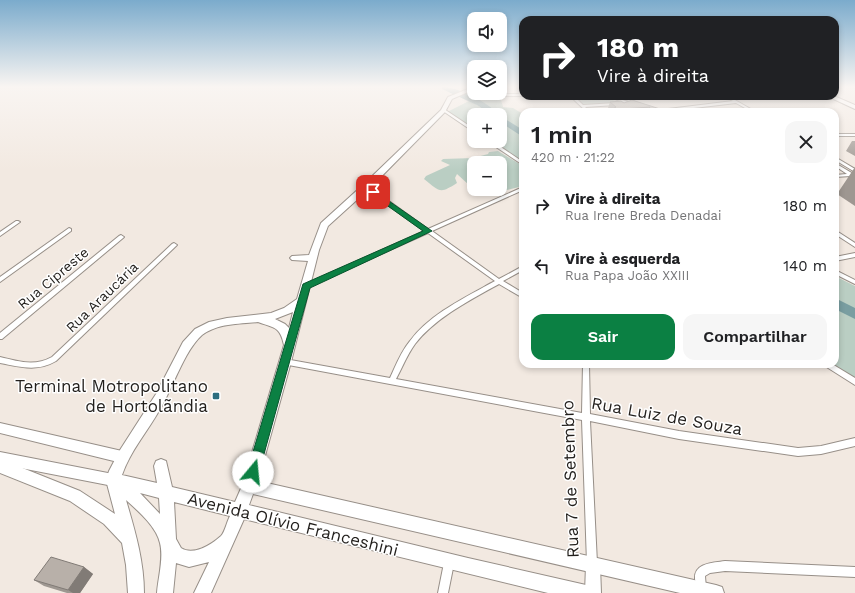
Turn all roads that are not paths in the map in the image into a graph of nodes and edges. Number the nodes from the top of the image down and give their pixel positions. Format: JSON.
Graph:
{"nodes":[{"id":1,"x":439,"y":115,"type":"edge"},
{"id":2,"x":451,"y":115,"type":"edge"},
{"id":3,"x":467,"y":126,"type":"edge"},
{"id":4,"x":839,"y":135,"type":"edge"},
{"id":5,"x":855,"y":135,"type":"edge"},
{"id":6,"x":499,"y":148,"type":"edge"},
{"id":7,"x":519,"y":161,"type":"edge"},
{"id":8,"x":839,"y":162,"type":"edge"},
{"id":9,"x":839,"y":166,"type":"edge"},
{"id":10,"x":853,"y":174,"type":"edge"},
{"id":11,"x":839,"y":175,"type":"edge"},
{"id":12,"x":365,"y":188,"type":"junction"},
{"id":13,"x":519,"y":190,"type":"edge"},
{"id":14,"x":18,"y":222,"type":"dead end"},
{"id":15,"x":69,"y":230,"type":"dead end"},
{"id":16,"x":428,"y":231,"type":"junction"},
{"id":17,"x":0,"y":234,"type":"edge"},
{"id":18,"x":839,"y":235,"type":"edge"},
{"id":19,"x":120,"y":237,"type":"dead end"},
{"id":20,"x":174,"y":245,"type":"dead end"},
{"id":21,"x":855,"y":245,"type":"edge"},
{"id":22,"x":855,"y":255,"type":"edge"},
{"id":23,"x":295,"y":258,"type":"dead end"},
{"id":24,"x":313,"y":258,"type":"junction"},
{"id":25,"x":839,"y":258,"type":"edge"},
{"id":26,"x":519,"y":270,"type":"edge"},
{"id":27,"x":839,"y":274,"type":"edge"},
{"id":28,"x":0,"y":280,"type":"edge"},
{"id":29,"x":500,"y":282,"type":"junction"},
{"id":30,"x":855,"y":282,"type":"edge"},
{"id":31,"x":306,"y":286,"type":"junction"},
{"id":32,"x":519,"y":294,"type":"edge"},
{"id":33,"x":302,"y":300,"type":"junction"},
{"id":34,"x":258,"y":320,"type":"junction"},
{"id":35,"x":0,"y":337,"type":"edge"},
{"id":36,"x":289,"y":348,"type":"junction"},
{"id":37,"x":0,"y":360,"type":"edge"},
{"id":38,"x":285,"y":362,"type":"junction"},
{"id":39,"x":586,"y":368,"type":"edge"},
{"id":40,"x":834,"y":368,"type":"edge"},
{"id":41,"x":392,"y":381,"type":"junction"},
{"id":42,"x":855,"y":382,"type":"edge"},
{"id":43,"x":586,"y":417,"type":"junction"},
{"id":44,"x":0,"y":428,"type":"edge"},
{"id":45,"x":855,"y":442,"type":"edge"},
{"id":46,"x":122,"y":457,"type":"junction"},
{"id":47,"x":0,"y":458,"type":"edge"},
{"id":48,"x":0,"y":466,"type":"edge"},
{"id":49,"x":160,"y":466,"type":"dead end"},
{"id":50,"x":113,"y":480,"type":"junction"},
{"id":51,"x":249,"y":486,"type":"junction"},
{"id":52,"x":166,"y":492,"type":"junction"},
{"id":53,"x":240,"y":509,"type":"junction"},
{"id":54,"x":128,"y":539,"type":"junction"},
{"id":55,"x":228,"y":539,"type":"junction"},
{"id":56,"x":169,"y":544,"type":"junction"},
{"id":57,"x":449,"y":563,"type":"junction"},
{"id":58,"x":592,"y":565,"type":"junction"},
{"id":59,"x":855,"y":572,"type":"edge"},
{"id":60,"x":708,"y":592,"type":"edge"},
{"id":61,"x":136,"y":593,"type":"edge"},
{"id":62,"x":165,"y":593,"type":"edge"},
{"id":63,"x":202,"y":593,"type":"edge"},
{"id":64,"x":443,"y":593,"type":"edge"},
{"id":65,"x":586,"y":593,"type":"edge"},
{"id":66,"x":593,"y":593,"type":"edge"}],
"edges":[{"from":1,"to":12,"type":"main road"},
{"from":2,"to":3,"type":"street"},
{"from":4,"to":5,"type":"street"},
{"from":6,"to":7,"type":"street"},
{"from":8,"to":10,"type":"street"},
{"from":9,"to":10,"type":"street"},
{"from":10,"to":11,"type":"street"},
{"from":12,"to":16,"type":"street"},
{"from":12,"to":24,"type":"main road"},
{"from":13,"to":16,"type":"street"},
{"from":14,"to":17,"type":"street"},
{"from":15,"to":28,"type":"street"},
{"from":16,"to":29,"type":"street"},
{"from":16,"to":31,"type":"street"},
{"from":18,"to":21,"type":"street"},
{"from":19,"to":35,"type":"street","name":"Rua Cipreste"},
{"from":20,"to":37,"type":"street","name":"Rua Araucária"},
{"from":22,"to":25,"type":"street"},
{"from":23,"to":24,"type":"main road"},
{"from":24,"to":31,"type":"main road"},
{"from":26,"to":29,"type":"street"},
{"from":27,"to":30,"type":"street"},
{"from":29,"to":32,"type":"street"},
{"from":29,"to":41,"type":"street"},
{"from":31,"to":33,"type":"main road"},
{"from":33,"to":34,"type":"main road"},
{"from":33,"to":36,"type":"main road"},
{"from":34,"to":36,"type":"main road"},
{"from":34,"to":46,"type":"main road"},
{"from":36,"to":38,"type":"main road"},
{"from":38,"to":41,"type":"street","name":"Rua Luiz de Souza"},
{"from":38,"to":51,"type":"main road"},
{"from":39,"to":43,"type":"street","name":"Rua 7 de Setembro"},
{"from":40,"to":42,"type":"street"},
{"from":41,"to":43,"type":"street","name":"Rua Luiz de Souza"},
{"from":43,"to":45,"type":"street","name":"Rua Luiz de Souza"},
{"from":43,"to":58,"type":"street","name":"Rua 7 de Setembro"},
{"from":44,"to":46,"type":"street"},
{"from":46,"to":50,"type":"main road"},
{"from":47,"to":50,"type":"street","name":"Avenida Olívio Franceshini"},
{"from":48,"to":54,"type":"main road"},
{"from":49,"to":52,"type":"main road"},
{"from":50,"to":52,"type":"main road","name":"Avenida Olívio Franceshini"},
{"from":50,"to":54,"type":"main road"},
{"from":50,"to":56,"type":"main road"},
{"from":51,"to":53,"type":"main road"},
{"from":51,"to":58,"type":"main road","name":"Avenida Olívio Franceshini"},
{"from":52,"to":53,"type":"main road","name":"Avenida Olívio Franceshini"},
{"from":52,"to":56,"type":"main road"},
{"from":53,"to":55,"type":"main road"},
{"from":53,"to":57,"type":"main road","name":"Avenida Olívio Franceshini"},
{"from":54,"to":61,"type":"main road"},
{"from":55,"to":56,"type":"main road"},
{"from":55,"to":63,"type":"main road"},
{"from":56,"to":62,"type":"main road"},
{"from":57,"to":64,"type":"street"},
{"from":57,"to":65,"type":"main road","name":"Avenida Olívio Franceshini"},
{"from":58,"to":60,"type":"main road","name":"Avenida Olívio Franceshini"},
{"from":58,"to":66,"type":"street","name":"Rua 7 de Setembro"},
{"from":59,"to":60,"type":"street"}]}
